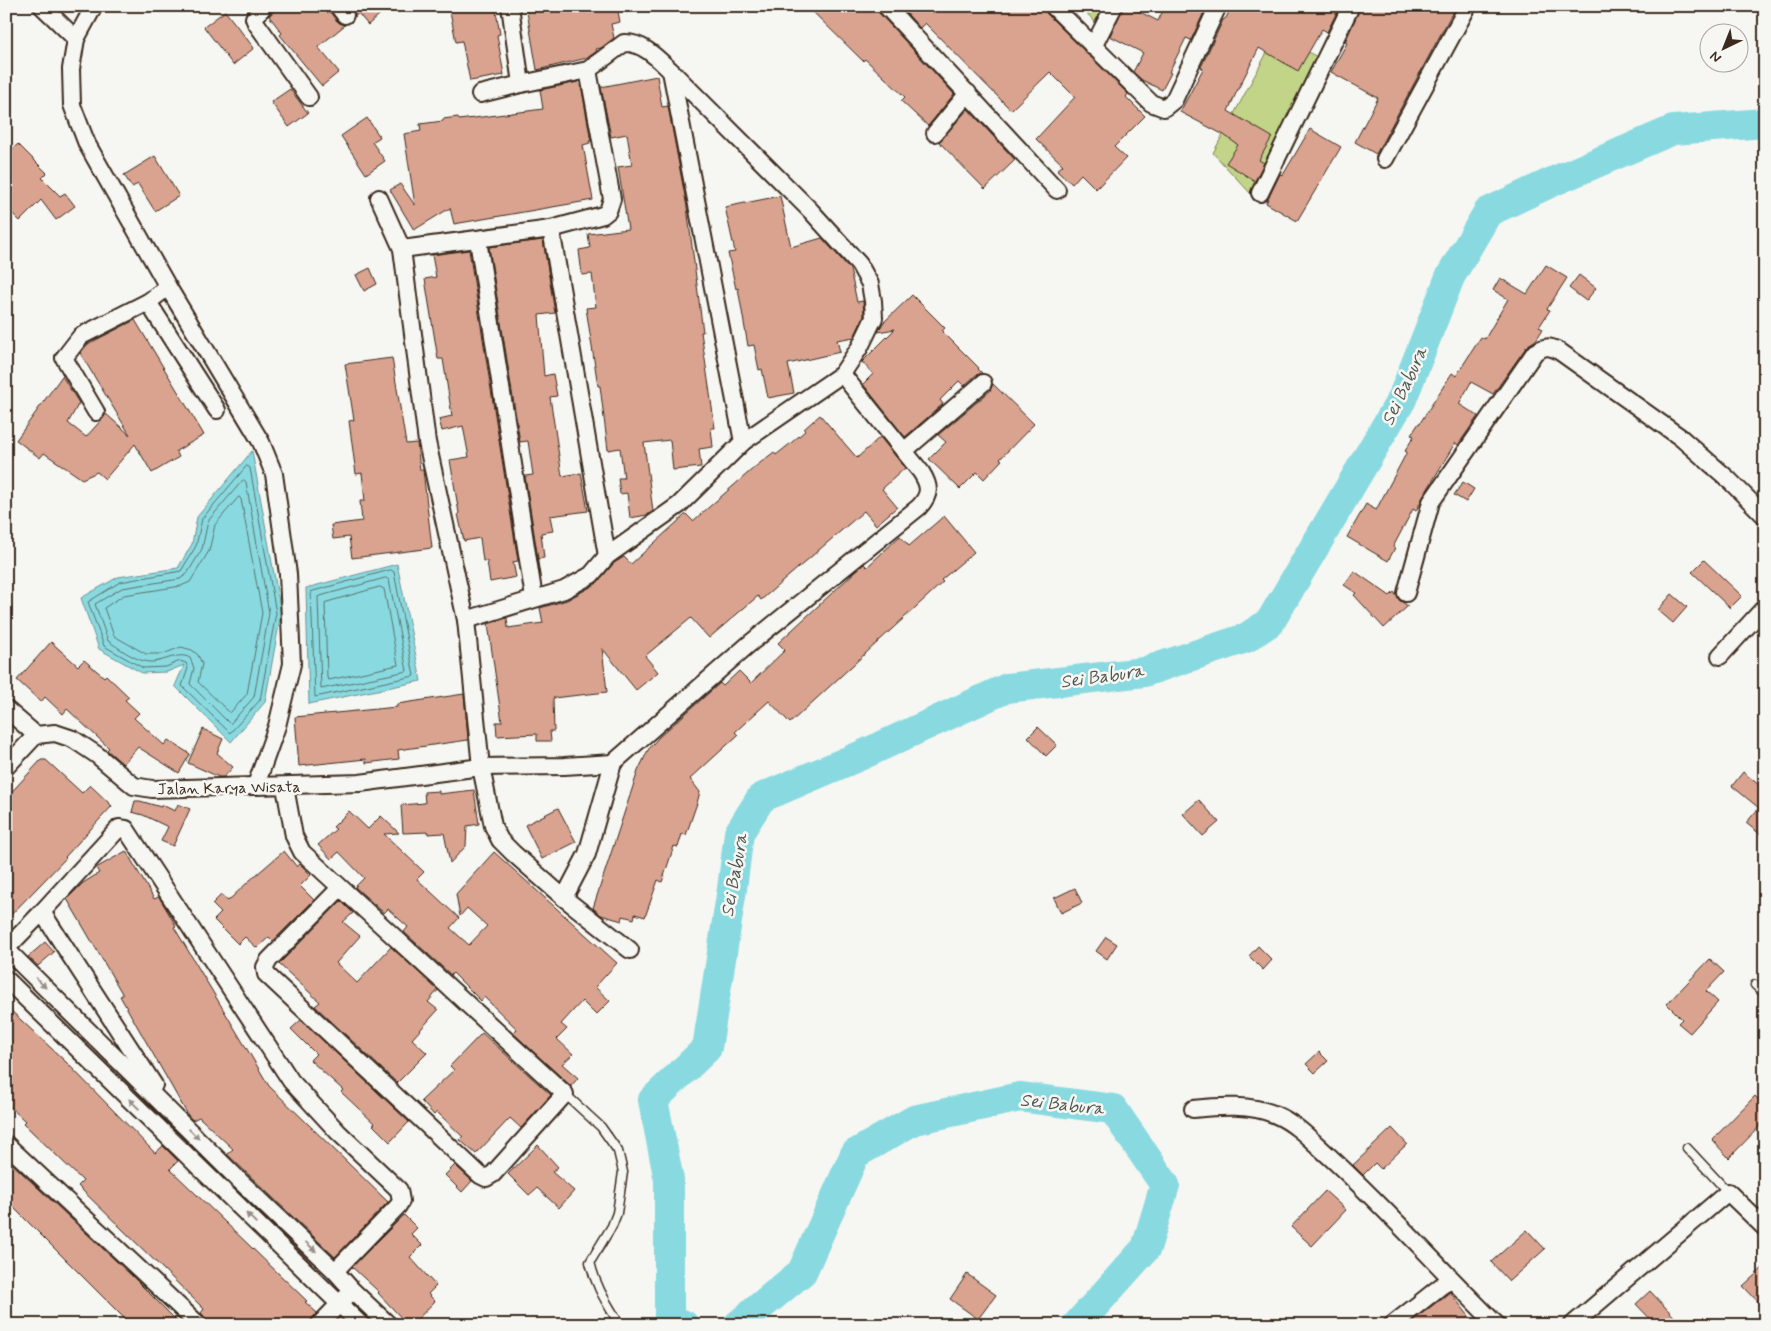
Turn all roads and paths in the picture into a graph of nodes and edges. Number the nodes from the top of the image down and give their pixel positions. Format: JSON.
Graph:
{"nodes":[{"id":1,"x":42,"y":6,"type":"edge"},
{"id":2,"x":94,"y":6,"type":"edge"},
{"id":3,"x":264,"y":6,"type":"edge"},
{"id":4,"x":510,"y":6,"type":"edge"},
{"id":5,"x":886,"y":6,"type":"edge"},
{"id":6,"x":1053,"y":6,"type":"edge"},
{"id":7,"x":1114,"y":6,"type":"edge"},
{"id":8,"x":1218,"y":6,"type":"edge"},
{"id":9,"x":1351,"y":6,"type":"edge"},
{"id":10,"x":1468,"y":6,"type":"edge"},
{"id":11,"x":76,"y":39,"type":"junction"},
{"id":12,"x":1093,"y":47,"type":"junction"},
{"id":13,"x":588,"y":70,"type":"junction"},
{"id":14,"x":671,"y":71,"type":"junction"},
{"id":15,"x":521,"y":84,"type":"junction"},
{"id":16,"x":968,"y":93,"type":"junction"},
{"id":17,"x":480,"y":94,"type":"dead end"},
{"id":18,"x":309,"y":97,"type":"dead end"},
{"id":19,"x":935,"y":133,"type":"dead end"},
{"id":20,"x":1385,"y":159,"type":"dead end"},
{"id":21,"x":1057,"y":190,"type":"dead end"},
{"id":22,"x":1260,"y":193,"type":"dead end"},
{"id":23,"x":378,"y":198,"type":"dead end"},
{"id":24,"x":551,"y":229,"type":"junction"},
{"id":25,"x":478,"y":240,"type":"junction"},
{"id":26,"x":402,"y":248,"type":"junction"},
{"id":27,"x":168,"y":287,"type":"junction"},
{"id":28,"x":148,"y":302,"type":"junction"},
{"id":29,"x":842,"y":374,"type":"junction"},
{"id":30,"x":983,"y":383,"type":"dead end"},
{"id":31,"x":217,"y":410,"type":"dead end"},
{"id":32,"x":96,"y":412,"type":"dead end"},
{"id":33,"x":743,"y":442,"type":"junction"},
{"id":34,"x":904,"y":451,"type":"junction"},
{"id":35,"x":1765,"y":516,"type":"edge"},
{"id":36,"x":607,"y":556,"type":"junction"},
{"id":37,"x":1406,"y":593,"type":"dead end"},
{"id":38,"x":534,"y":598,"type":"junction"},
{"id":39,"x":1765,"y":607,"type":"edge"},
{"id":40,"x":466,"y":620,"type":"junction"},
{"id":41,"x":1720,"y":656,"type":"dead end"},
{"id":42,"x":6,"y":709,"type":"edge"},
{"id":43,"x":36,"y":735,"type":"junction"},
{"id":44,"x":613,"y":763,"type":"junction"},
{"id":45,"x":6,"y":767,"type":"edge"},
{"id":46,"x":481,"y":767,"type":"junction"},
{"id":47,"x":256,"y":785,"type":"junction"},
{"id":48,"x":285,"y":786,"type":"junction"},
{"id":49,"x":340,"y":888,"type":"junction"},
{"id":50,"x":564,"y":898,"type":"junction"},
{"id":51,"x":42,"y":912,"type":"junction"},
{"id":52,"x":6,"y":949,"type":"edge"},
{"id":53,"x":630,"y":950,"type":"dead end"},
{"id":54,"x":6,"y":980,"type":"edge"},
{"id":55,"x":1755,"y":985,"type":"dead end"},
{"id":56,"x":1765,"y":994,"type":"edge"},
{"id":57,"x":566,"y":1094,"type":"junction"},
{"id":58,"x":1193,"y":1109,"type":"dead end"},
{"id":59,"x":171,"y":1112,"type":"junction"},
{"id":60,"x":6,"y":1144,"type":"edge"},
{"id":61,"x":1687,"y":1148,"type":"dead end"},
{"id":62,"x":1728,"y":1192,"type":"junction"},
{"id":63,"x":1765,"y":1228,"type":"edge"},
{"id":64,"x":335,"y":1271,"type":"junction"},
{"id":65,"x":1450,"y":1279,"type":"junction"},
{"id":66,"x":352,"y":1290,"type":"junction"},
{"id":67,"x":340,"y":1304,"type":"junction"},
{"id":68,"x":199,"y":1325,"type":"edge"},
{"id":69,"x":319,"y":1325,"type":"edge"},
{"id":70,"x":361,"y":1325,"type":"edge"},
{"id":71,"x":389,"y":1325,"type":"edge"},
{"id":72,"x":620,"y":1325,"type":"edge"},
{"id":73,"x":1392,"y":1325,"type":"edge"},
{"id":74,"x":1497,"y":1325,"type":"edge"},
{"id":75,"x":1572,"y":1325,"type":"edge"}],
"edges":[{"from":1,"to":11,"type":"street"},
{"from":2,"to":11,"type":"street"},
{"from":3,"to":18,"type":"street"},
{"from":4,"to":15,"type":"street"},
{"from":5,"to":16,"type":"street"},
{"from":6,"to":12,"type":"street"},
{"from":7,"to":12,"type":"street"},
{"from":8,"to":12,"type":"street"},
{"from":9,"to":22,"type":"street"},
{"from":10,"to":20,"type":"street"},
{"from":11,"to":27,"type":"street"},
{"from":13,"to":14,"type":"street"},
{"from":13,"to":15,"type":"street"},
{"from":13,"to":24,"type":"street"},
{"from":14,"to":29,"type":"street"},
{"from":14,"to":33,"type":"street"},
{"from":15,"to":17,"type":"street"},
{"from":16,"to":19,"type":"street"},
{"from":16,"to":21,"type":"street"},
{"from":23,"to":26,"type":"street"},
{"from":24,"to":25,"type":"street"},
{"from":24,"to":36,"type":"street"},
{"from":25,"to":26,"type":"street"},
{"from":25,"to":38,"type":"street"},
{"from":26,"to":40,"type":"street"},
{"from":27,"to":28,"type":"street"},
{"from":27,"to":47,"type":"street"},
{"from":28,"to":31,"type":"street"},
{"from":28,"to":32,"type":"street"},
{"from":29,"to":33,"type":"street"},
{"from":29,"to":34,"type":"street"},
{"from":30,"to":34,"type":"street"},
{"from":33,"to":36,"type":"street"},
{"from":34,"to":44,"type":"street"},
{"from":35,"to":37,"type":"street"},
{"from":36,"to":38,"type":"street"},
{"from":38,"to":40,"type":"street"},
{"from":39,"to":41,"type":"street"},
{"from":40,"to":46,"type":"street"},
{"from":42,"to":43,"type":"street"},
{"from":43,"to":45,"type":"street"},
{"from":43,"to":47,"type":"street","name":"Jalan Karya Wisata"},
{"from":44,"to":46,"type":"street","name":"Jalan Karya Wisata"},
{"from":44,"to":50,"type":"street"},
{"from":46,"to":48,"type":"street","name":"Jalan Karya Wisata"},
{"from":46,"to":50,"type":"street"},
{"from":47,"to":48,"type":"street","name":"Jalan Karya Wisata"},
{"from":48,"to":49,"type":"street"},
{"from":49,"to":57,"type":"street"},
{"from":49,"to":57,"type":"street"},
{"from":50,"to":53,"type":"street"},
{"from":51,"to":52,"type":"street"},
{"from":51,"to":59,"type":"street"},
{"from":51,"to":64,"type":"street"},
{"from":52,"to":59,"type":"street","one_way":true},
{"from":67,"to":54,"type":"street","one_way":true},
{"from":55,"to":56,"type":"lane"},
{"from":57,"to":72,"type":"lane"},
{"from":58,"to":65,"type":"street"},
{"from":59,"to":64,"type":"street","one_way":true},
{"from":60,"to":68,"type":"street"},
{"from":61,"to":62,"type":"lane"},
{"from":62,"to":63,"type":"street"},
{"from":62,"to":75,"type":"street"},
{"from":64,"to":66,"type":"street"},
{"from":65,"to":73,"type":"street"},
{"from":65,"to":74,"type":"street"},
{"from":66,"to":67,"type":"street"},
{"from":66,"to":71,"type":"street"},
{"from":67,"to":69,"type":"street"},
{"from":67,"to":70,"type":"street"}]}
